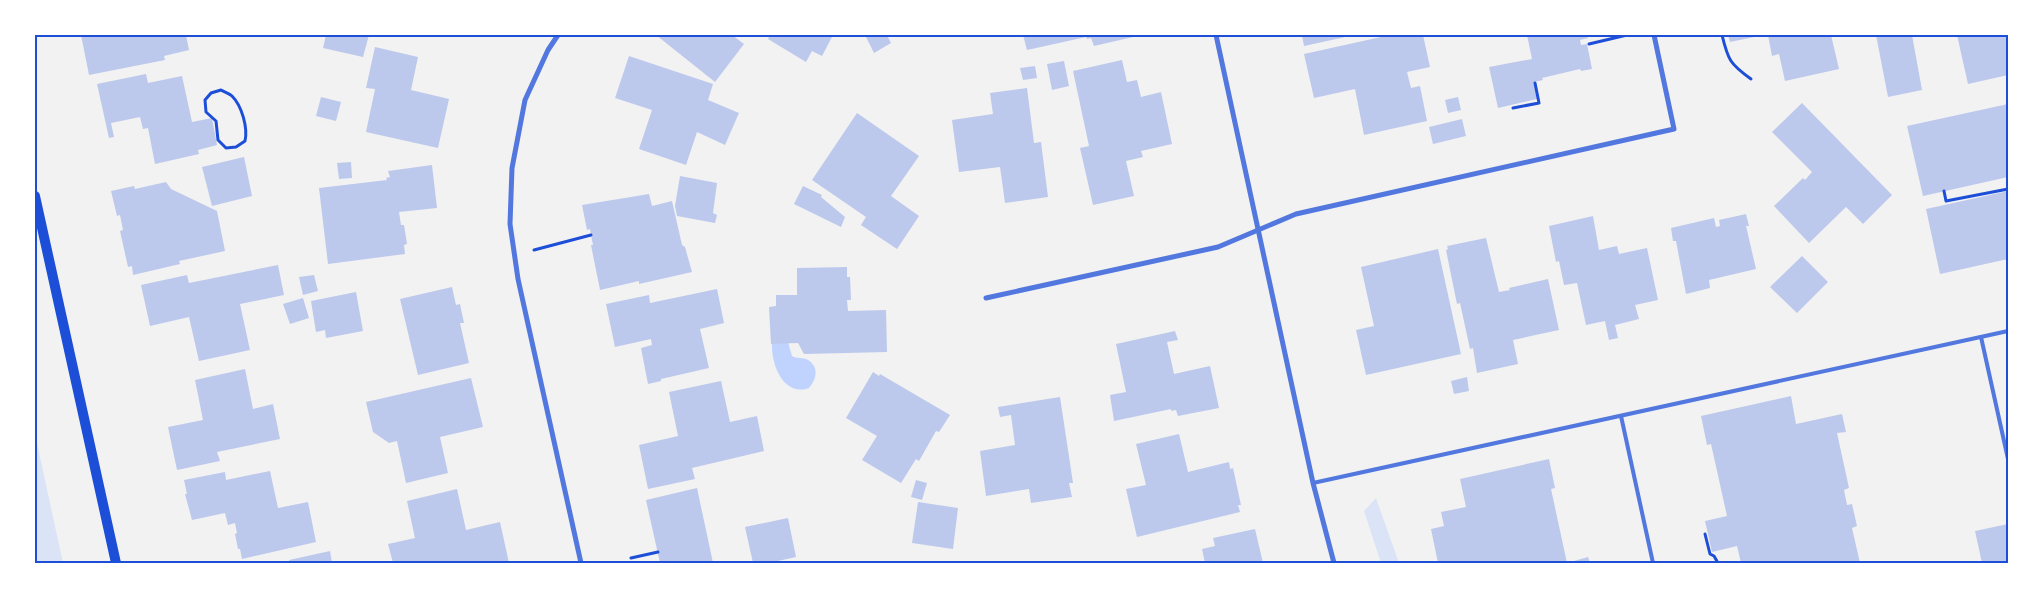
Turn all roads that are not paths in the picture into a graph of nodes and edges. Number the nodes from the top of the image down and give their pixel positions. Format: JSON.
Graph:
{"nodes":[{"id":1,"x":558,"y":35,"type":"edge"},
{"id":2,"x":1216,"y":35,"type":"edge"},
{"id":3,"x":1654,"y":35,"type":"edge"},
{"id":4,"x":35,"y":196,"type":"edge"},
{"id":5,"x":1259,"y":230,"type":"junction"},
{"id":6,"x":986,"y":298,"type":"dead end"},
{"id":7,"x":2008,"y":331,"type":"edge"},
{"id":8,"x":1981,"y":336,"type":"junction"},
{"id":9,"x":1621,"y":416,"type":"junction"},
{"id":10,"x":2008,"y":459,"type":"edge"},
{"id":11,"x":1313,"y":484,"type":"junction"},
{"id":12,"x":116,"y":563,"type":"edge"},
{"id":13,"x":582,"y":563,"type":"edge"},
{"id":14,"x":1334,"y":563,"type":"edge"},
{"id":15,"x":1653,"y":563,"type":"edge"}],
"edges":[{"from":1,"to":13,"type":"street"},
{"from":2,"to":5,"type":"street"},
{"from":3,"to":5,"type":"street"},
{"from":4,"to":12,"type":"main road"},
{"from":5,"to":6,"type":"street"},
{"from":5,"to":11,"type":"street"},
{"from":7,"to":8,"type":"lane"},
{"from":8,"to":9,"type":"lane"},
{"from":8,"to":10,"type":"lane"},
{"from":9,"to":11,"type":"lane"},
{"from":9,"to":15,"type":"lane"},
{"from":11,"to":14,"type":"street"}]}
